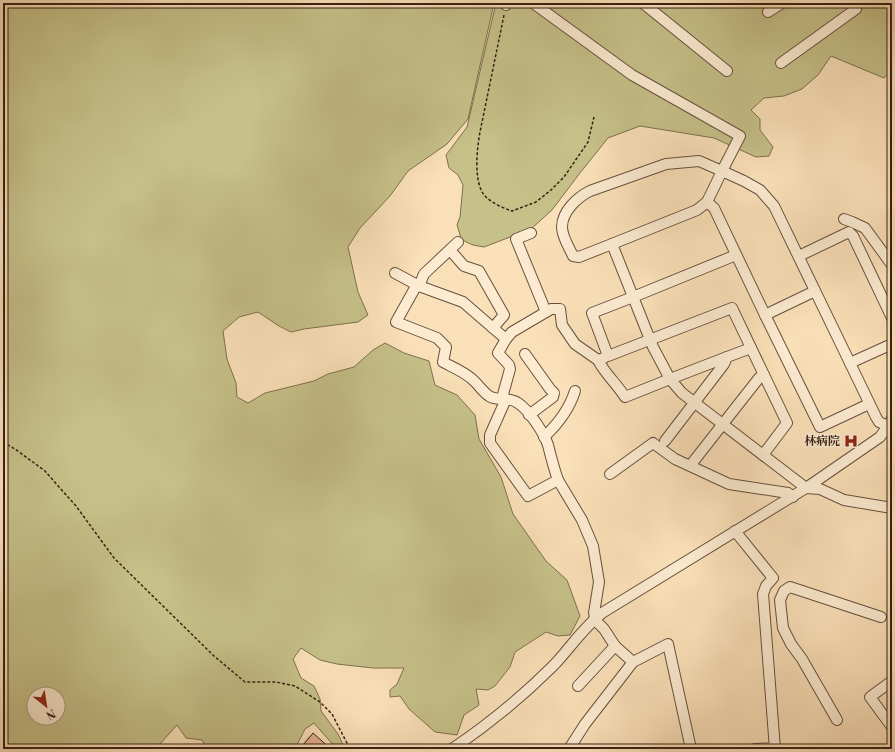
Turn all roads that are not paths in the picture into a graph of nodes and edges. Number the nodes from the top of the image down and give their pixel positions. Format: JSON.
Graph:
{"nodes":[{"id":1,"x":533,"y":3,"type":"edge"},
{"id":2,"x":643,"y":3,"type":"edge"},
{"id":3,"x":782,"y":3,"type":"edge"},
{"id":4,"x":856,"y":9,"type":"dead end"},
{"id":5,"x":768,"y":12,"type":"dead end"},
{"id":6,"x":781,"y":63,"type":"dead end"},
{"id":7,"x":727,"y":71,"type":"dead end"},
{"id":8,"x":722,"y":171,"type":"junction"},
{"id":9,"x":707,"y":202,"type":"junction"},
{"id":10,"x":844,"y":219,"type":"dead end"},
{"id":11,"x":531,"y":233,"type":"dead end"},
{"id":12,"x":458,"y":242,"type":"dead end"},
{"id":13,"x":612,"y":244,"type":"junction"},
{"id":14,"x":450,"y":250,"type":"junction"},
{"id":15,"x":736,"y":255,"type":"junction"},
{"id":16,"x":799,"y":256,"type":"junction"},
{"id":17,"x":892,"y":265,"type":"edge"},
{"id":18,"x":395,"y":273,"type":"dead end"},
{"id":19,"x":419,"y":286,"type":"junction"},
{"id":20,"x":815,"y":291,"type":"junction"},
{"id":21,"x":633,"y":297,"type":"junction"},
{"id":22,"x":546,"y":312,"type":"junction"},
{"id":23,"x":765,"y":315,"type":"junction"},
{"id":24,"x":892,"y":318,"type":"edge"},
{"id":25,"x":493,"y":328,"type":"junction"},
{"id":26,"x":506,"y":339,"type":"junction"},
{"id":27,"x":650,"y":340,"type":"junction"},
{"id":28,"x":892,"y":344,"type":"edge"},
{"id":29,"x":751,"y":348,"type":"junction"},
{"id":30,"x":525,"y":354,"type":"dead end"},
{"id":31,"x":608,"y":356,"type":"junction"},
{"id":32,"x":727,"y":357,"type":"junction"},
{"id":33,"x":598,"y":360,"type":"junction"},
{"id":34,"x":850,"y":363,"type":"junction"},
{"id":35,"x":764,"y":375,"type":"junction"},
{"id":36,"x":670,"y":379,"type":"junction"},
{"id":37,"x":575,"y":391,"type":"dead end"},
{"id":38,"x":504,"y":399,"type":"junction"},
{"id":39,"x":694,"y":402,"type":"junction"},
{"id":40,"x":869,"y":404,"type":"junction"},
{"id":41,"x":529,"y":415,"type":"junction"},
{"id":42,"x":890,"y":423,"type":"edge"},
{"id":43,"x":723,"y":424,"type":"junction"},
{"id":44,"x":544,"y":437,"type":"junction"},
{"id":45,"x":664,"y":441,"type":"dead end"},
{"id":46,"x":763,"y":455,"type":"junction"},
{"id":47,"x":693,"y":462,"type":"dead end"},
{"id":48,"x":610,"y":474,"type":"dead end"},
{"id":49,"x":558,"y":480,"type":"junction"},
{"id":50,"x":806,"y":488,"type":"junction"},
{"id":51,"x":793,"y":497,"type":"junction"},
{"id":52,"x":892,"y":508,"type":"edge"},
{"id":53,"x":735,"y":531,"type":"junction"},
{"id":54,"x":773,"y":578,"type":"junction"},
{"id":55,"x":784,"y":591,"type":"junction"},
{"id":56,"x":881,"y":617,"type":"dead end"},
{"id":57,"x":595,"y":618,"type":"junction"},
{"id":58,"x":615,"y":646,"type":"junction"},
{"id":59,"x":634,"y":662,"type":"junction"},
{"id":60,"x":892,"y":681,"type":"edge"},
{"id":61,"x":578,"y":686,"type":"dead end"},
{"id":62,"x":837,"y":720,"type":"dead end"},
{"id":63,"x":892,"y":727,"type":"edge"},
{"id":64,"x":775,"y":748,"type":"edge"},
{"id":65,"x":452,"y":749,"type":"edge"},
{"id":66,"x":569,"y":749,"type":"edge"},
{"id":67,"x":691,"y":749,"type":"edge"},
{"id":68,"x":755,"y":749,"type":"edge"}],
"edges":[{"from":1,"to":8,"type":"street"},
{"from":2,"to":7,"type":"street"},
{"from":3,"to":5,"type":"street"},
{"from":4,"to":6,"type":"street"},
{"from":8,"to":9,"type":"street"},
{"from":8,"to":13,"type":"street"},
{"from":8,"to":16,"type":"street"},
{"from":9,"to":13,"type":"street"},
{"from":9,"to":15,"type":"street"},
{"from":10,"to":17,"type":"street"},
{"from":11,"to":22,"type":"street"},
{"from":12,"to":14,"type":"street"},
{"from":13,"to":21,"type":"street"},
{"from":14,"to":19,"type":"street"},
{"from":14,"to":25,"type":"street"},
{"from":15,"to":21,"type":"street"},
{"from":15,"to":23,"type":"street"},
{"from":16,"to":20,"type":"street"},
{"from":16,"to":24,"type":"street"},
{"from":18,"to":19,"type":"street"},
{"from":19,"to":25,"type":"street"},
{"from":19,"to":38,"type":"street"},
{"from":20,"to":23,"type":"street"},
{"from":20,"to":34,"type":"street"},
{"from":21,"to":27,"type":"street"},
{"from":21,"to":31,"type":"street"},
{"from":22,"to":26,"type":"street"},
{"from":22,"to":33,"type":"street"},
{"from":23,"to":40,"type":"street"},
{"from":25,"to":26,"type":"street"},
{"from":26,"to":38,"type":"street"},
{"from":27,"to":29,"type":"street"},
{"from":27,"to":31,"type":"street"},
{"from":27,"to":36,"type":"street"},
{"from":28,"to":34,"type":"street"},
{"from":29,"to":32,"type":"street"},
{"from":29,"to":35,"type":"street"},
{"from":30,"to":41,"type":"street"},
{"from":31,"to":33,"type":"street"},
{"from":32,"to":36,"type":"street"},
{"from":32,"to":39,"type":"street"},
{"from":33,"to":36,"type":"street"},
{"from":34,"to":40,"type":"street"},
{"from":35,"to":43,"type":"street"},
{"from":35,"to":46,"type":"street"},
{"from":36,"to":39,"type":"street"},
{"from":37,"to":44,"type":"street"},
{"from":38,"to":41,"type":"street"},
{"from":38,"to":49,"type":"street"},
{"from":39,"to":43,"type":"street"},
{"from":39,"to":45,"type":"street"},
{"from":40,"to":42,"type":"street"},
{"from":41,"to":44,"type":"street"},
{"from":42,"to":50,"type":"street"},
{"from":43,"to":46,"type":"street"},
{"from":43,"to":47,"type":"street"},
{"from":44,"to":49,"type":"street"},
{"from":46,"to":50,"type":"street"},
{"from":48,"to":51,"type":"street"},
{"from":49,"to":57,"type":"street"},
{"from":50,"to":51,"type":"street"},
{"from":50,"to":52,"type":"street"},
{"from":51,"to":53,"type":"street"},
{"from":53,"to":54,"type":"street"},
{"from":53,"to":57,"type":"street"},
{"from":54,"to":55,"type":"street"},
{"from":54,"to":64,"type":"street"},
{"from":55,"to":56,"type":"street"},
{"from":55,"to":62,"type":"street"},
{"from":57,"to":58,"type":"street"},
{"from":57,"to":65,"type":"street"},
{"from":58,"to":59,"type":"street"},
{"from":58,"to":61,"type":"street"},
{"from":59,"to":66,"type":"street"},
{"from":59,"to":67,"type":"street"},
{"from":60,"to":63,"type":"street"},
{"from":64,"to":68,"type":"street"}]}
